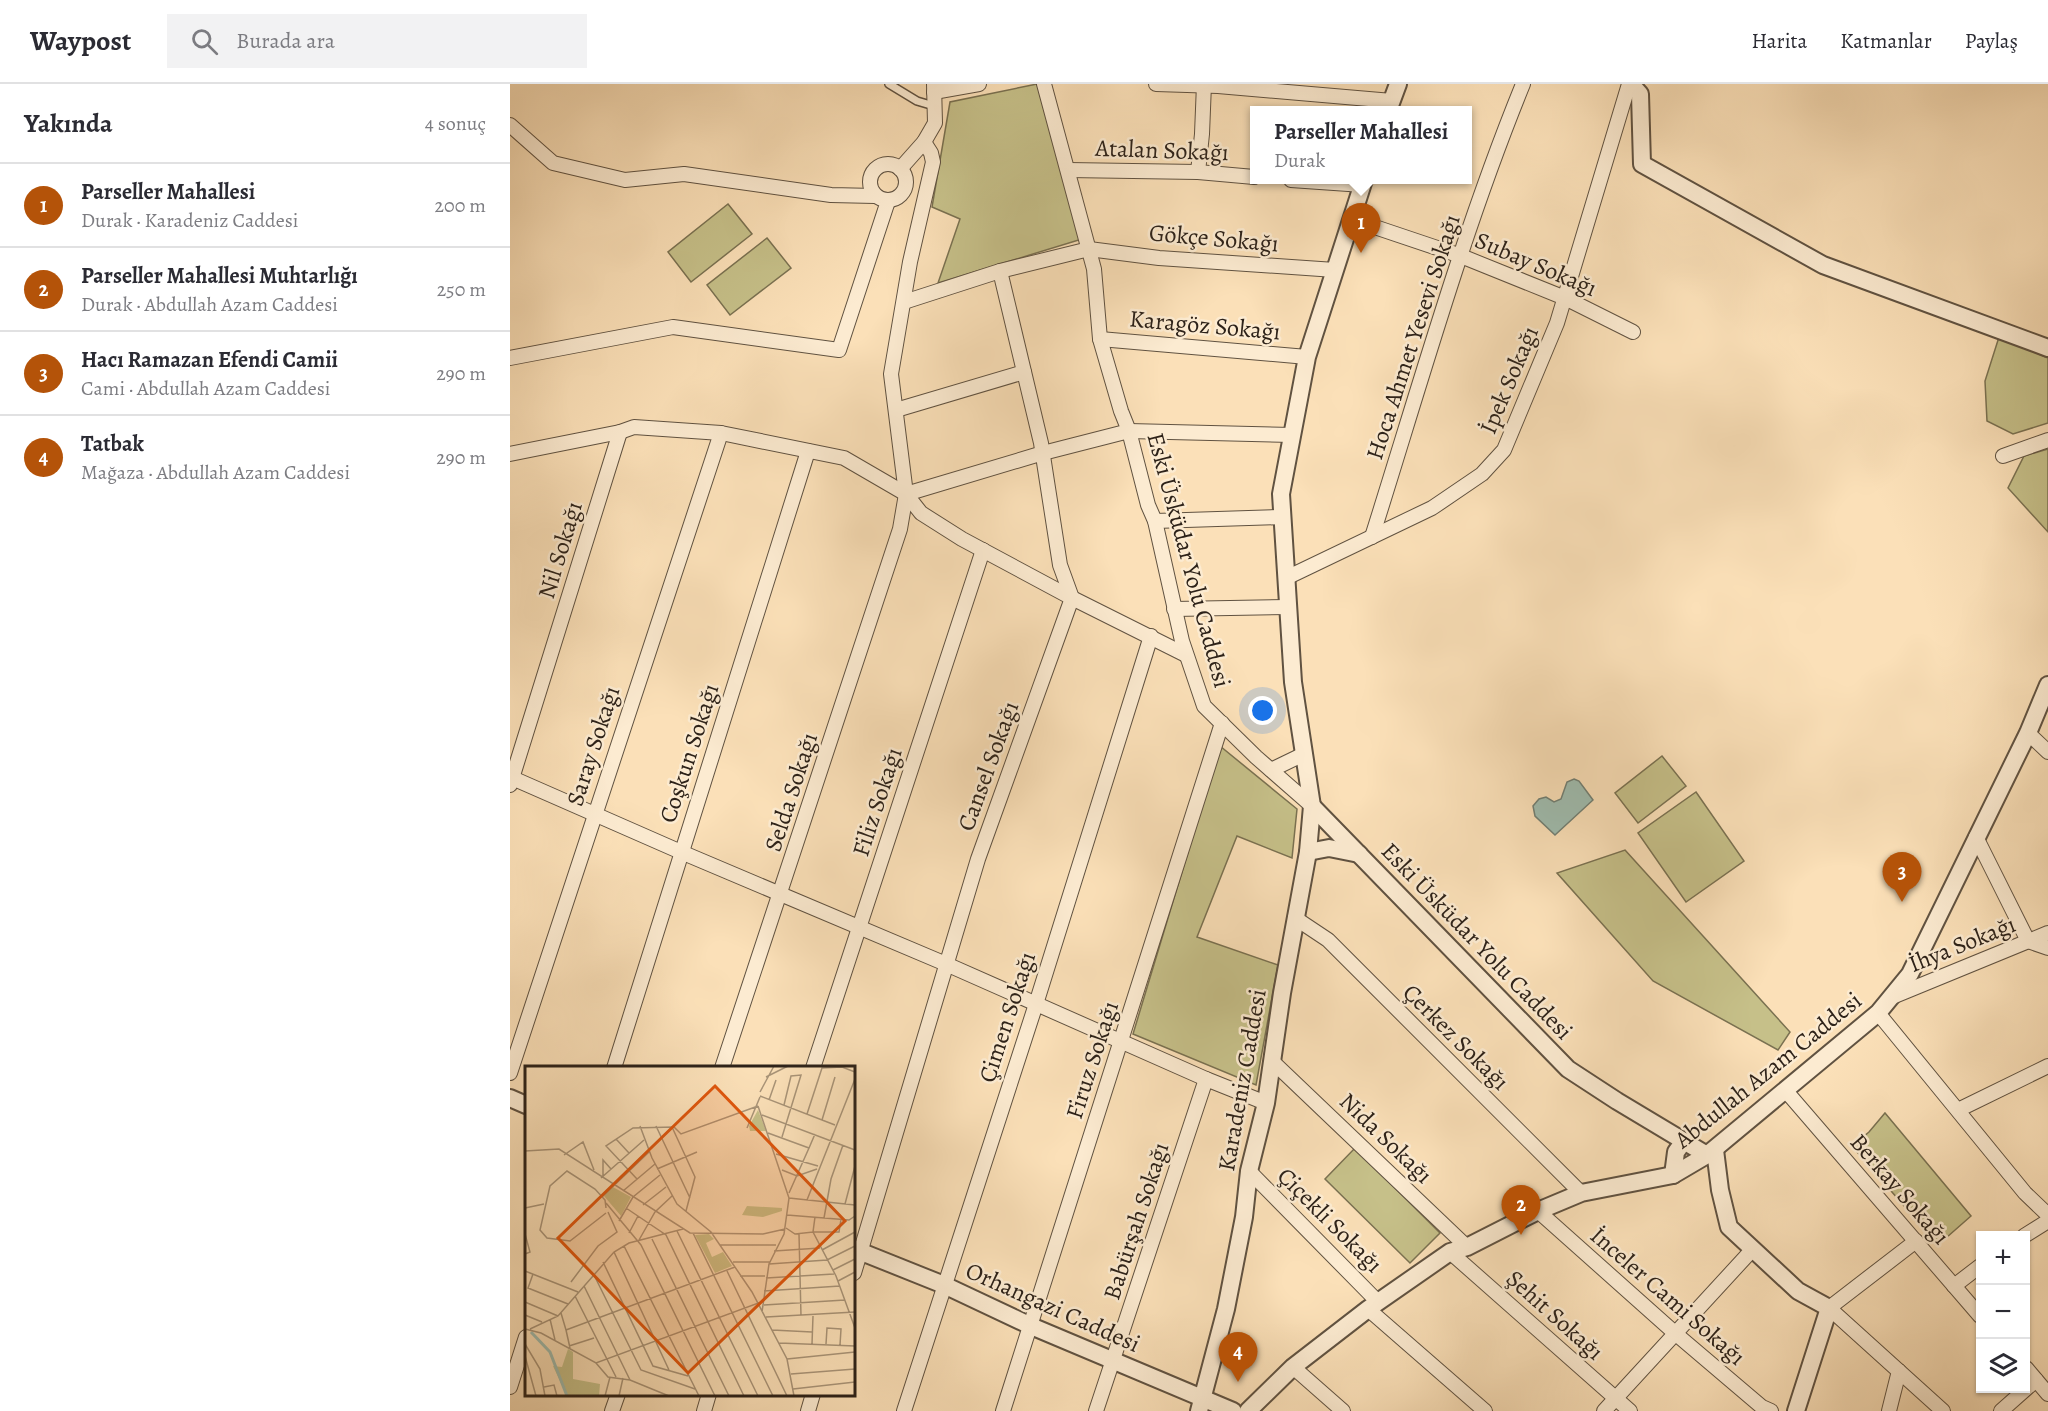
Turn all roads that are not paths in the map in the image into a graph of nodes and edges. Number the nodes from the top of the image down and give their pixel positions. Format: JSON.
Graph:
{"nodes":[{"id":1,"x":890,"y":84,"type":"edge"},
{"id":2,"x":979,"y":84,"type":"edge"},
{"id":3,"x":1044,"y":84,"type":"edge"},
{"id":4,"x":1156,"y":84,"type":"edge"},
{"id":5,"x":1398,"y":84,"type":"edge"},
{"id":6,"x":1523,"y":84,"type":"edge"},
{"id":7,"x":1630,"y":84,"type":"edge"},
{"id":8,"x":1204,"y":85,"type":"edge"},
{"id":9,"x":934,"y":94,"type":"edge"},
{"id":10,"x":1390,"y":106,"type":"edge"},
{"id":11,"x":510,"y":125,"type":"edge"},
{"id":12,"x":924,"y":142,"type":"junction"},
{"id":13,"x":900,"y":169,"type":"junction"},
{"id":14,"x":1068,"y":170,"type":"junction"},
{"id":15,"x":1198,"y":172,"type":"junction"},
{"id":16,"x":1250,"y":177,"type":"edge"},
{"id":17,"x":1363,"y":184,"type":"edge"},
{"id":18,"x":881,"y":198,"type":"junction"},
{"id":19,"x":1351,"y":219,"type":"junction"},
{"id":20,"x":1089,"y":249,"type":"junction"},
{"id":21,"x":1461,"y":256,"type":"junction"},
{"id":22,"x":1335,"y":270,"type":"junction"},
{"id":23,"x":1000,"y":271,"type":"junction"},
{"id":24,"x":1565,"y":298,"type":"junction"},
{"id":25,"x":904,"y":302,"type":"junction"},
{"id":26,"x":1633,"y":332,"type":"dead end"},
{"id":27,"x":1100,"y":339,"type":"junction"},
{"id":28,"x":2048,"y":348,"type":"edge"},
{"id":29,"x":1306,"y":357,"type":"junction"},
{"id":30,"x":510,"y":358,"type":"edge"},
{"id":31,"x":1024,"y":372,"type":"junction"},
{"id":32,"x":896,"y":410,"type":"junction"},
{"id":33,"x":1129,"y":431,"type":"junction"},
{"id":34,"x":620,"y":432,"type":"junction"},
{"id":35,"x":721,"y":433,"type":"junction"},
{"id":36,"x":1292,"y":435,"type":"junction"},
{"id":37,"x":2048,"y":440,"type":"edge"},
{"id":38,"x":808,"y":452,"type":"junction"},
{"id":39,"x":1043,"y":453,"type":"junction"},
{"id":40,"x":2003,"y":456,"type":"dead end"},
{"id":41,"x":511,"y":458,"type":"edge"},
{"id":42,"x":906,"y":494,"type":"junction"},
{"id":43,"x":1282,"y":517,"type":"junction"},
{"id":44,"x":1155,"y":521,"type":"junction"},
{"id":45,"x":1372,"y":537,"type":"junction"},
{"id":46,"x":983,"y":550,"type":"junction"},
{"id":47,"x":1286,"y":578,"type":"junction"},
{"id":48,"x":1072,"y":598,"type":"junction"},
{"id":49,"x":1288,"y":607,"type":"junction"},
{"id":50,"x":1174,"y":609,"type":"junction"},
{"id":51,"x":1150,"y":636,"type":"junction"},
{"id":52,"x":1186,"y":656,"type":"junction"},
{"id":53,"x":2048,"y":685,"type":"edge"},
{"id":54,"x":1222,"y":723,"type":"junction"},
{"id":55,"x":2028,"y":733,"type":"junction"},
{"id":56,"x":2048,"y":752,"type":"edge"},
{"id":57,"x":1304,"y":754,"type":"junction"},
{"id":58,"x":1271,"y":770,"type":"junction"},
{"id":59,"x":511,"y":780,"type":"edge"},
{"id":60,"x":1312,"y":806,"type":"junction"},
{"id":61,"x":594,"y":814,"type":"junction"},
{"id":62,"x":1976,"y":837,"type":"junction"},
{"id":63,"x":681,"y":852,"type":"junction"},
{"id":64,"x":1308,"y":852,"type":"junction"},
{"id":65,"x":1359,"y":854,"type":"junction"},
{"id":66,"x":781,"y":893,"type":"junction"},
{"id":67,"x":1295,"y":918,"type":"junction"},
{"id":68,"x":860,"y":926,"type":"junction"},
{"id":69,"x":2048,"y":933,"type":"edge"},
{"id":70,"x":2028,"y":942,"type":"junction"},
{"id":71,"x":2048,"y":948,"type":"edge"},
{"id":72,"x":946,"y":964,"type":"junction"},
{"id":73,"x":1892,"y":996,"type":"junction"},
{"id":74,"x":1036,"y":1004,"type":"junction"},
{"id":75,"x":1878,"y":1013,"type":"junction"},
{"id":76,"x":1121,"y":1041,"type":"junction"},
{"id":77,"x":1273,"y":1062,"type":"junction"},
{"id":78,"x":615,"y":1066,"type":"edge"},
{"id":79,"x":723,"y":1066,"type":"edge"},
{"id":80,"x":814,"y":1066,"type":"edge"},
{"id":81,"x":2048,"y":1066,"type":"edge"},
{"id":82,"x":510,"y":1073,"type":"edge"},
{"id":83,"x":1206,"y":1079,"type":"junction"},
{"id":84,"x":1786,"y":1091,"type":"junction"},
{"id":85,"x":510,"y":1098,"type":"edge"},
{"id":86,"x":1266,"y":1103,"type":"junction"},
{"id":87,"x":525,"y":1105,"type":"edge"},
{"id":88,"x":1958,"y":1110,"type":"junction"},
{"id":89,"x":1684,"y":1141,"type":"junction"},
{"id":90,"x":1711,"y":1152,"type":"junction"},
{"id":91,"x":1249,"y":1171,"type":"junction"},
{"id":92,"x":1673,"y":1175,"type":"junction"},
{"id":93,"x":1581,"y":1193,"type":"junction"},
{"id":94,"x":1538,"y":1211,"type":"junction"},
{"id":95,"x":2048,"y":1215,"type":"edge"},
{"id":96,"x":2048,"y":1221,"type":"edge"},
{"id":97,"x":2030,"y":1232,"type":"edge"},
{"id":98,"x":1916,"y":1241,"type":"junction"},
{"id":99,"x":1467,"y":1247,"type":"junction"},
{"id":100,"x":1752,"y":1250,"type":"junction"},
{"id":101,"x":857,"y":1251,"type":"edge"},
{"id":102,"x":1450,"y":1252,"type":"junction"},
{"id":103,"x":1976,"y":1269,"type":"edge"},
{"id":104,"x":944,"y":1285,"type":"junction"},
{"id":105,"x":1954,"y":1286,"type":"junction"},
{"id":106,"x":1373,"y":1305,"type":"junction"},
{"id":107,"x":1829,"y":1308,"type":"junction"},
{"id":108,"x":1976,"y":1311,"type":"edge"},
{"id":109,"x":1031,"y":1326,"type":"junction"},
{"id":110,"x":1676,"y":1334,"type":"junction"},
{"id":111,"x":525,"y":1340,"type":"edge"},
{"id":112,"x":1113,"y":1360,"type":"junction"},
{"id":113,"x":1293,"y":1367,"type":"junction"},
{"id":114,"x":1899,"y":1371,"type":"junction"},
{"id":115,"x":2030,"y":1373,"type":"edge"},
{"id":116,"x":2036,"y":1380,"type":"junction"},
{"id":117,"x":510,"y":1387,"type":"edge"},
{"id":118,"x":2048,"y":1394,"type":"edge"},
{"id":119,"x":618,"y":1396,"type":"edge"},
{"id":120,"x":709,"y":1396,"type":"edge"},
{"id":121,"x":813,"y":1396,"type":"edge"},
{"id":122,"x":1616,"y":1398,"type":"junction"},
{"id":123,"x":1201,"y":1405,"type":"edge"},
{"id":124,"x":612,"y":1411,"type":"edge"},
{"id":125,"x":704,"y":1411,"type":"edge"},
{"id":126,"x":807,"y":1411,"type":"edge"},
{"id":127,"x":903,"y":1411,"type":"edge"},
{"id":128,"x":1003,"y":1411,"type":"edge"},
{"id":129,"x":1096,"y":1411,"type":"edge"},
{"id":130,"x":1233,"y":1411,"type":"edge"},
{"id":131,"x":1248,"y":1411,"type":"edge"},
{"id":132,"x":1343,"y":1411,"type":"edge"},
{"id":133,"x":1485,"y":1411,"type":"edge"},
{"id":134,"x":1604,"y":1411,"type":"edge"},
{"id":135,"x":1630,"y":1411,"type":"edge"},
{"id":136,"x":1771,"y":1411,"type":"edge"},
{"id":137,"x":1796,"y":1411,"type":"edge"},
{"id":138,"x":1889,"y":1411,"type":"edge"},
{"id":139,"x":1943,"y":1411,"type":"edge"},
{"id":140,"x":2001,"y":1411,"type":"edge"}],
"edges":[{"from":1,"to":9,"type":"lane"},
{"from":2,"to":9,"type":"street"},
{"from":3,"to":14,"type":"street","name":"Eski Üsküdar Yolu Caddesi"},
{"from":4,"to":8,"type":"street"},
{"from":5,"to":10,"type":"street"},
{"from":6,"to":21,"type":"street","name":"Hoca Ahmet Yesevi Sokağı"},
{"from":7,"to":24,"type":"street","name":"İpek Sokağı"},
{"from":7,"to":28,"type":"street"},
{"from":8,"to":10,"type":"street"},
{"from":8,"to":15,"type":"street"},
{"from":9,"to":12,"type":"street"},
{"from":11,"to":18,"type":"street"},
{"from":12,"to":13,"type":"street"},
{"from":12,"to":25,"type":"street","name":"Selda Sokağı"},
{"from":13,"to":18,"type":"street"},
{"from":13,"to":18,"type":"street"},
{"from":14,"to":15,"type":"street","name":"Atalan Sokağı"},
{"from":14,"to":20,"type":"street","name":"Eski Üsküdar Yolu Caddesi"},
{"from":15,"to":16,"type":"street","name":"Atalan Sokağı"},
{"from":17,"to":19,"type":"street","name":"Karadeniz Caddesi"},
{"from":18,"to":30,"type":"street"},
{"from":19,"to":21,"type":"street","name":"Subay Sokağı"},
{"from":19,"to":22,"type":"street","name":"Karadeniz Caddesi"},
{"from":20,"to":22,"type":"street","name":"Gökçe Sokağı"},
{"from":20,"to":23,"type":"street"},
{"from":20,"to":27,"type":"street","name":"Eski Üsküdar Yolu Caddesi"},
{"from":21,"to":24,"type":"street","name":"Subay Sokağı"},
{"from":21,"to":45,"type":"street","name":"Hoca Ahmet Yesevi Sokağı"},
{"from":22,"to":29,"type":"street","name":"Karadeniz Caddesi"},
{"from":23,"to":25,"type":"street"},
{"from":23,"to":31,"type":"street"},
{"from":24,"to":26,"type":"street","name":"Subay Sokağı"},
{"from":24,"to":45,"type":"street","name":"İpek Sokağı"},
{"from":25,"to":32,"type":"street","name":"Selda Sokağı"},
{"from":27,"to":29,"type":"street","name":"Karagöz Sokağı"},
{"from":27,"to":33,"type":"street","name":"Eski Üsküdar Yolu Caddesi"},
{"from":29,"to":36,"type":"street","name":"Karadeniz Caddesi"},
{"from":31,"to":32,"type":"street"},
{"from":31,"to":39,"type":"street"},
{"from":32,"to":42,"type":"street","name":"Selda Sokağı"},
{"from":33,"to":36,"type":"street"},
{"from":33,"to":39,"type":"street"},
{"from":33,"to":44,"type":"street","name":"Eski Üsküdar Yolu Caddesi"},
{"from":34,"to":35,"type":"street"},
{"from":34,"to":41,"type":"street"},
{"from":34,"to":59,"type":"street","name":"Nil Sokağı"},
{"from":35,"to":38,"type":"street"},
{"from":35,"to":61,"type":"street","name":"Saray Sokağı"},
{"from":36,"to":43,"type":"street","name":"Karadeniz Caddesi"},
{"from":37,"to":40,"type":"street"},
{"from":38,"to":42,"type":"street"},
{"from":38,"to":63,"type":"street","name":"Coşkun Sokağı"},
{"from":39,"to":42,"type":"street"},
{"from":39,"to":48,"type":"street"},
{"from":42,"to":46,"type":"street"},
{"from":42,"to":66,"type":"street","name":"Selda Sokağı"},
{"from":43,"to":44,"type":"street"},
{"from":43,"to":47,"type":"street","name":"Karadeniz Caddesi"},
{"from":44,"to":50,"type":"street","name":"Eski Üsküdar Yolu Caddesi"},
{"from":45,"to":47,"type":"street","name":"İpek Sokağı"},
{"from":46,"to":48,"type":"street"},
{"from":46,"to":68,"type":"street","name":"Filiz Sokağı"},
{"from":47,"to":49,"type":"street","name":"Karadeniz Caddesi"},
{"from":48,"to":51,"type":"street"},
{"from":48,"to":72,"type":"street","name":"Cansel Sokağı"},
{"from":49,"to":50,"type":"street"},
{"from":49,"to":57,"type":"street","name":"Karadeniz Caddesi"},
{"from":50,"to":52,"type":"street","name":"Eski Üsküdar Yolu Caddesi"},
{"from":51,"to":52,"type":"street"},
{"from":51,"to":74,"type":"street","name":"Çimen Sokağı"},
{"from":52,"to":54,"type":"street","name":"Eski Üsküdar Yolu Caddesi"},
{"from":53,"to":55,"type":"street","name":"Abdullah Azam Caddesi"},
{"from":54,"to":58,"type":"street","name":"Eski Üsküdar Yolu Caddesi"},
{"from":54,"to":76,"type":"street","name":"Firuz Sokağı"},
{"from":55,"to":56,"type":"street"},
{"from":55,"to":62,"type":"street","name":"Abdullah Azam Caddesi"},
{"from":57,"to":58,"type":"street"},
{"from":57,"to":60,"type":"street","name":"Karadeniz Caddesi"},
{"from":58,"to":60,"type":"street","name":"Eski Üsküdar Yolu Caddesi"},
{"from":59,"to":61,"type":"street"},
{"from":60,"to":64,"type":"street","name":"Karadeniz Caddesi"},
{"from":60,"to":65,"type":"street","name":"Eski Üsküdar Yolu Caddesi"},
{"from":61,"to":63,"type":"street"},
{"from":61,"to":82,"type":"street","name":"Saray Sokağı"},
{"from":62,"to":70,"type":"street"},
{"from":62,"to":73,"type":"street","name":"Abdullah Azam Caddesi"},
{"from":63,"to":66,"type":"street"},
{"from":63,"to":78,"type":"street","name":"Coşkun Sokağı"},
{"from":64,"to":65,"type":"street"},
{"from":64,"to":67,"type":"street","name":"Karadeniz Caddesi"},
{"from":65,"to":89,"type":"street","name":"Eski Üsküdar Yolu Caddesi"},
{"from":66,"to":68,"type":"street"},
{"from":66,"to":79,"type":"street","name":"Selda Sokağı"},
{"from":67,"to":77,"type":"street","name":"Karadeniz Caddesi"},
{"from":67,"to":93,"type":"street","name":"Çerkez Sokağı"},
{"from":68,"to":72,"type":"street"},
{"from":68,"to":80,"type":"street","name":"Filiz Sokağı"},
{"from":69,"to":70,"type":"street","name":"İhya Sokağı"},
{"from":70,"to":71,"type":"street"},
{"from":70,"to":73,"type":"street","name":"İhya Sokağı"},
{"from":72,"to":74,"type":"street"},
{"from":72,"to":101,"type":"street","name":"Cansel Sokağı"},
{"from":73,"to":75,"type":"street","name":"Abdullah Azam Caddesi"},
{"from":74,"to":76,"type":"street"},
{"from":74,"to":104,"type":"street","name":"Çimen Sokağı"},
{"from":75,"to":84,"type":"street","name":"Abdullah Azam Caddesi"},
{"from":75,"to":88,"type":"street"},
{"from":76,"to":83,"type":"street"},
{"from":76,"to":109,"type":"street","name":"Firuz Sokağı"},
{"from":77,"to":86,"type":"street","name":"Karadeniz Caddesi"},
{"from":77,"to":99,"type":"street","name":"Nida Sokağı"},
{"from":81,"to":88,"type":"street"},
{"from":83,"to":86,"type":"street"},
{"from":83,"to":112,"type":"street","name":"Babürşah Sokağı"},
{"from":84,"to":90,"type":"street","name":"Abdullah Azam Caddesi"},
{"from":84,"to":98,"type":"street","name":"Berkay Sokağı"},
{"from":85,"to":87,"type":"street"},
{"from":86,"to":91,"type":"street","name":"Karadeniz Caddesi"},
{"from":88,"to":95,"type":"street"},
{"from":89,"to":90,"type":"street","name":"Eski Üsküdar Yolu Caddesi"},
{"from":89,"to":92,"type":"street"},
{"from":90,"to":92,"type":"street","name":"Abdullah Azam Caddesi"},
{"from":90,"to":100,"type":"street"},
{"from":91,"to":106,"type":"street","name":"Çiçekli Sokağı"},
{"from":91,"to":123,"type":"street","name":"Karadeniz Caddesi"},
{"from":92,"to":93,"type":"street","name":"Abdullah Azam Caddesi"},
{"from":93,"to":94,"type":"street","name":"Abdullah Azam Caddesi"},
{"from":94,"to":99,"type":"street","name":"Abdullah Azam Caddesi"},
{"from":94,"to":110,"type":"street","name":"İnceler Cami Sokağı"},
{"from":96,"to":97,"type":"street"},
{"from":98,"to":105,"type":"street","name":"Berkay Sokağı"},
{"from":98,"to":107,"type":"street"},
{"from":99,"to":102,"type":"street","name":"Abdullah Azam Caddesi"},
{"from":100,"to":107,"type":"street"},
{"from":100,"to":110,"type":"street"},
{"from":101,"to":104,"type":"street","name":"Orhangazi Caddesi"},
{"from":102,"to":106,"type":"street","name":"Abdullah Azam Caddesi"},
{"from":102,"to":122,"type":"street","name":"Şehit Sokağı"},
{"from":103,"to":105,"type":"street"},
{"from":104,"to":109,"type":"street","name":"Orhangazi Caddesi"},
{"from":104,"to":127,"type":"street","name":"Çimen Sokağı"},
{"from":105,"to":108,"type":"street","name":"Berkay Sokağı"},
{"from":106,"to":113,"type":"street","name":"Abdullah Azam Caddesi"},
{"from":106,"to":133,"type":"street","name":"Çiçekli Sokağı"},
{"from":107,"to":114,"type":"street"},
{"from":107,"to":137,"type":"street"},
{"from":109,"to":112,"type":"street","name":"Orhangazi Caddesi"},
{"from":109,"to":128,"type":"street","name":"Firuz Sokağı"},
{"from":110,"to":122,"type":"street"},
{"from":110,"to":136,"type":"street","name":"İnceler Cami Sokağı"},
{"from":111,"to":117,"type":"street"},
{"from":112,"to":123,"type":"street","name":"Orhangazi Caddesi"},
{"from":112,"to":129,"type":"street","name":"Babürşah Sokağı"},
{"from":113,"to":131,"type":"street","name":"Abdullah Azam Caddesi"},
{"from":113,"to":132,"type":"street"},
{"from":114,"to":138,"type":"street"},
{"from":114,"to":139,"type":"street"},
{"from":115,"to":116,"type":"street"},
{"from":116,"to":118,"type":"street"},
{"from":116,"to":140,"type":"street"},
{"from":119,"to":124,"type":"street"},
{"from":120,"to":125,"type":"street"},
{"from":121,"to":126,"type":"street"},
{"from":122,"to":134,"type":"street"},
{"from":122,"to":135,"type":"street","name":"Şehit Sokağı"},
{"from":123,"to":130,"type":"street","name":"Orhangazi Caddesi"}]}
